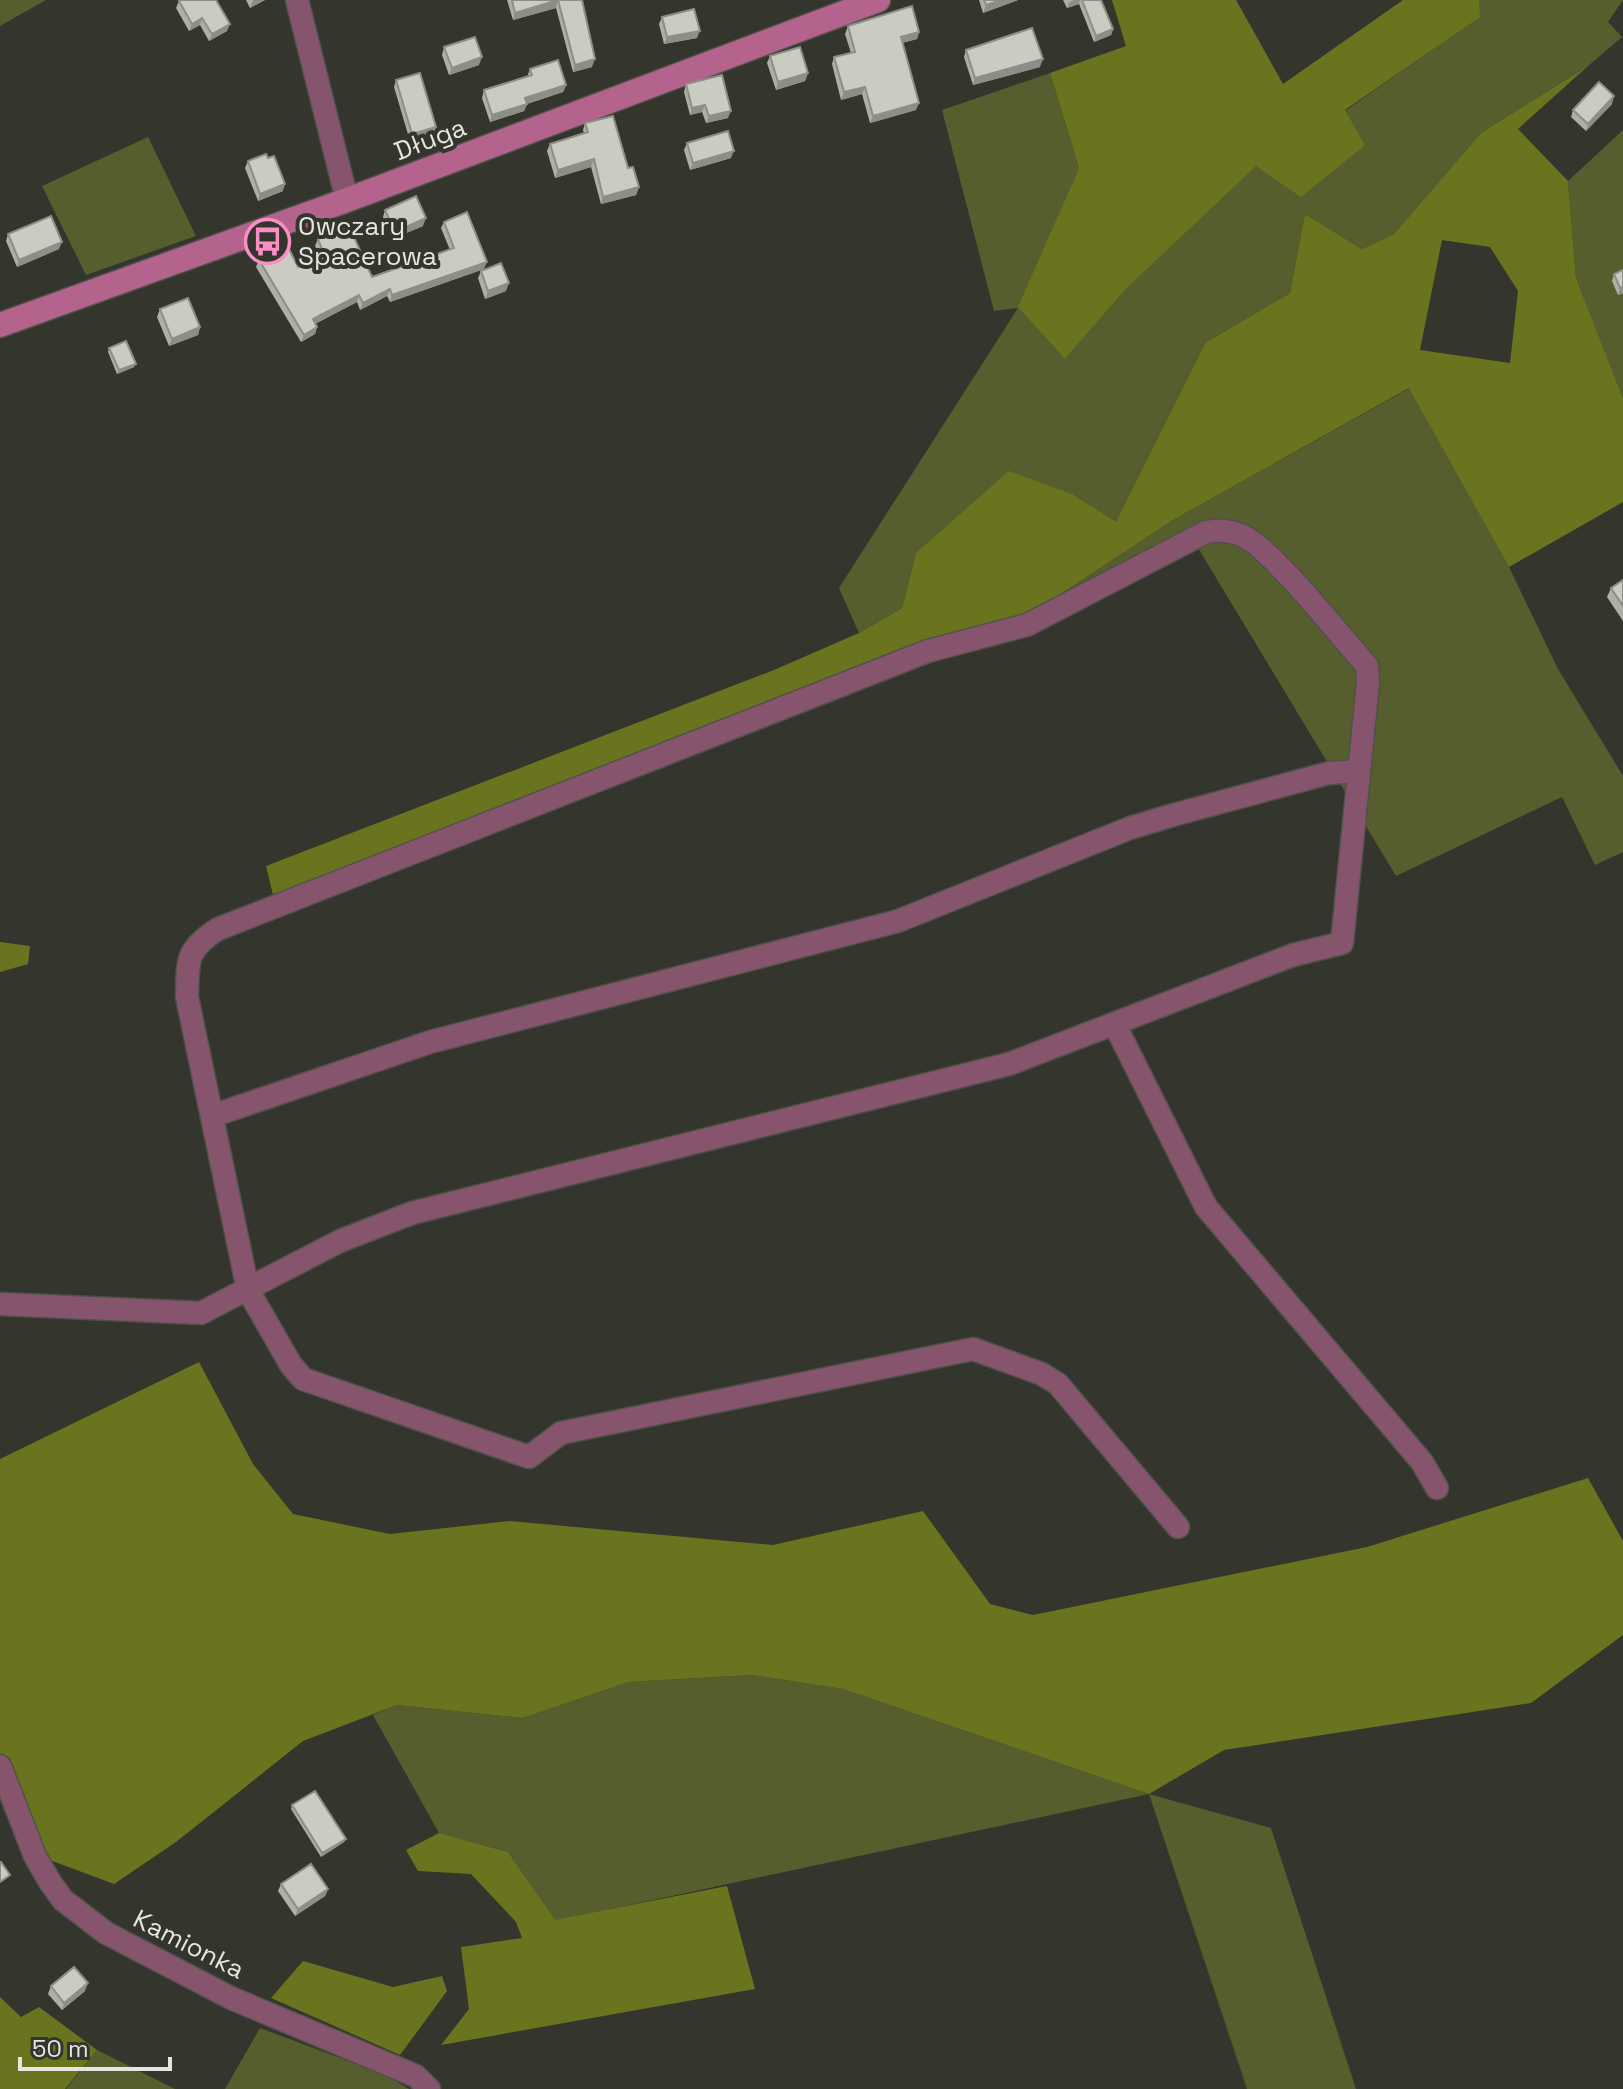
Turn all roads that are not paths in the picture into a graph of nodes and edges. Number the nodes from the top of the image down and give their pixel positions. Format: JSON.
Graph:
{"nodes":[{"id":1,"x":297,"y":0,"type":"edge"},
{"id":2,"x":878,"y":0,"type":"edge"},
{"id":3,"x":347,"y":200,"type":"junction"},
{"id":4,"x":0,"y":325,"type":"edge"},
{"id":5,"x":1359,"y":771,"type":"junction"},
{"id":6,"x":1115,"y":1025,"type":"junction"},
{"id":7,"x":212,"y":1116,"type":"junction"},
{"id":8,"x":248,"y":1290,"type":"junction"},
{"id":9,"x":0,"y":1304,"type":"edge"},
{"id":10,"x":1437,"y":1488,"type":"dead end"},
{"id":11,"x":1178,"y":1527,"type":"dead end"},
{"id":12,"x":0,"y":1766,"type":"edge"},
{"id":13,"x":429,"y":2089,"type":"edge"}],
"edges":[{"from":1,"to":3,"type":"street"},
{"from":2,"to":3,"type":"street","name":"Długa"},
{"from":3,"to":4,"type":"street","name":"Długa"},
{"from":5,"to":6,"type":"street"},
{"from":5,"to":7,"type":"street"},
{"from":5,"to":7,"type":"street"},
{"from":6,"to":8,"type":"street"},
{"from":6,"to":10,"type":"street"},
{"from":7,"to":8,"type":"street"},
{"from":8,"to":9,"type":"street"},
{"from":8,"to":11,"type":"street"},
{"from":12,"to":13,"type":"street","name":"Kamionka"}]}
